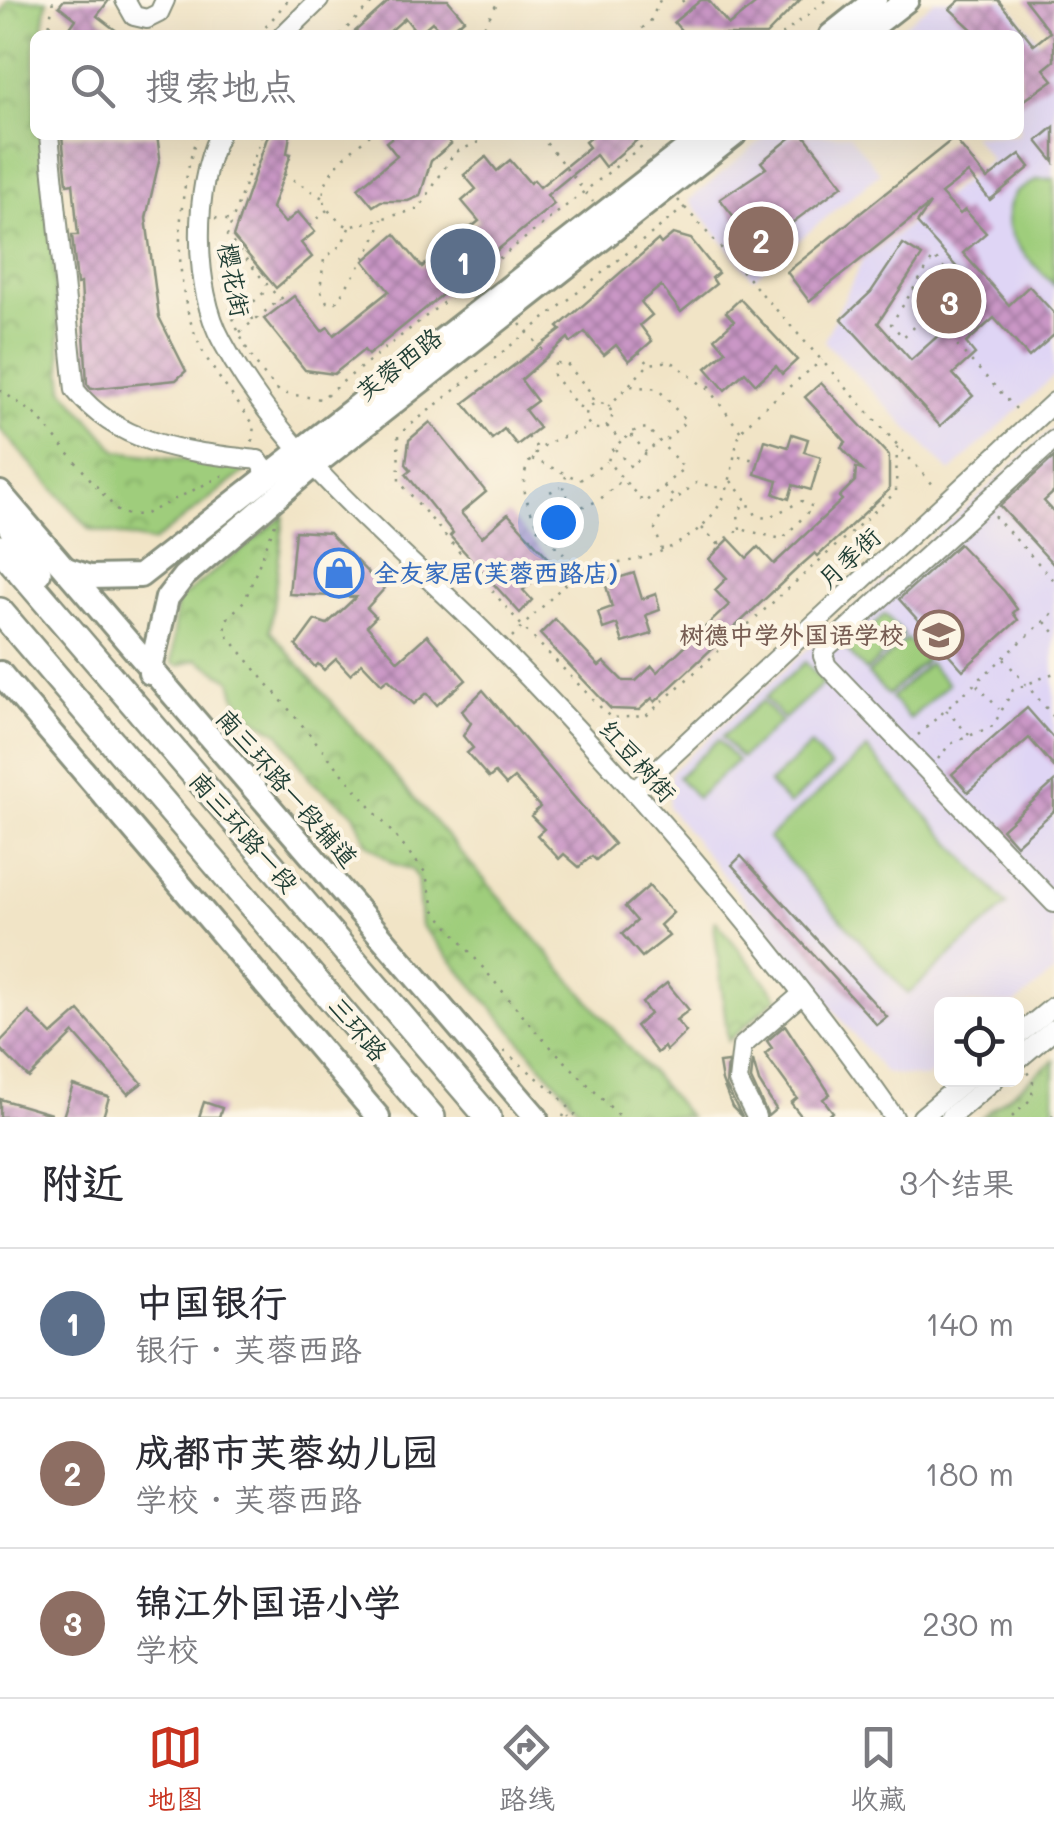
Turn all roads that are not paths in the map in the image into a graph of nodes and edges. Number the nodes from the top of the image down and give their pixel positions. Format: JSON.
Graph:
{"nodes":[{"id":1,"x":125,"y":0,"type":"edge"},
{"id":2,"x":165,"y":0,"type":"edge"},
{"id":3,"x":319,"y":0,"type":"edge"},
{"id":4,"x":875,"y":0,"type":"edge"},
{"id":5,"x":907,"y":0,"type":"edge"},
{"id":6,"x":288,"y":30,"type":"edge"},
{"id":7,"x":837,"y":30,"type":"edge"},
{"id":8,"x":868,"y":30,"type":"edge"},
{"id":9,"x":50,"y":140,"type":"edge"},
{"id":10,"x":219,"y":140,"type":"edge"},
{"id":11,"x":698,"y":140,"type":"edge"},
{"id":12,"x":728,"y":140,"type":"edge"},
{"id":13,"x":1054,"y":402,"type":"edge"},
{"id":14,"x":1054,"y":440,"type":"edge"},
{"id":15,"x":308,"y":459,"type":"junction"},
{"id":16,"x":259,"y":467,"type":"junction"},
{"id":17,"x":0,"y":493,"type":"edge"},
{"id":18,"x":0,"y":508,"type":"edge"},
{"id":19,"x":0,"y":548,"type":"edge"},
{"id":20,"x":66,"y":570,"type":"junction"},
{"id":21,"x":0,"y":611,"type":"edge"},
{"id":22,"x":6,"y":635,"type":"edge"},
{"id":23,"x":0,"y":673,"type":"edge"},
{"id":24,"x":150,"y":673,"type":"junction"},
{"id":25,"x":122,"y":690,"type":"junction"},
{"id":26,"x":78,"y":700,"type":"junction"},
{"id":27,"x":634,"y":791,"type":"junction"},
{"id":28,"x":1054,"y":903,"type":"edge"},
{"id":29,"x":285,"y":940,"type":"joint"},
{"id":30,"x":802,"y":994,"type":"junction"},
{"id":31,"x":1054,"y":1006,"type":"edge"},
{"id":32,"x":1024,"y":1030,"type":"edge"},
{"id":33,"x":1054,"y":1030,"type":"edge"},
{"id":34,"x":1024,"y":1063,"type":"edge"},
{"id":35,"x":958,"y":1087,"type":"edge"},
{"id":36,"x":986,"y":1087,"type":"edge"},
{"id":37,"x":378,"y":1117,"type":"edge"},
{"id":38,"x":432,"y":1117,"type":"edge"},
{"id":39,"x":488,"y":1117,"type":"edge"},
{"id":40,"x":536,"y":1117,"type":"edge"},
{"id":41,"x":756,"y":1117,"type":"edge"},
{"id":42,"x":894,"y":1117,"type":"edge"},
{"id":43,"x":922,"y":1117,"type":"edge"},
{"id":44,"x":950,"y":1117,"type":"edge"}],
"edges":[{"from":1,"to":2,"type":"street"},
{"from":3,"to":6,"type":"street"},
{"from":4,"to":7,"type":"main road"},
{"from":5,"to":8,"type":"main road"},
{"from":9,"to":16,"type":"street"},
{"from":10,"to":15,"type":"street","name":"樱花街"},
{"from":11,"to":15,"type":"main road","name":"芙蓉西路"},
{"from":12,"to":15,"type":"main road","name":"芙蓉西路"},
{"from":13,"to":27,"type":"street","name":"月季街"},
{"from":14,"to":28,"type":"street"},
{"from":15,"to":16,"type":"main road","name":"芙蓉西路"},
{"from":15,"to":24,"type":"main road","name":"芙蓉西路"},
{"from":15,"to":27,"type":"street","name":"红豆树街"},
{"from":16,"to":20,"type":"main road","name":"芙蓉西路"},
{"from":17,"to":20,"type":"main road","name":"南三环路一段辅道"},
{"from":18,"to":25,"type":"highway"},
{"from":19,"to":25,"type":"highway","name":"南三环路一段"},
{"from":20,"to":24,"type":"main road","name":"南三环路一段辅道"},
{"from":21,"to":26,"type":"highway","name":"南三环路一段"},
{"from":22,"to":26,"type":"highway"},
{"from":23,"to":37,"type":"main road"},
{"from":24,"to":40,"type":"main road","name":"南三环路一段辅道"},
{"from":25,"to":39,"type":"highway","name":"南三环路一段"},
{"from":26,"to":29,"type":"highway","name":"南三环路一段"},
{"from":27,"to":30,"type":"street","name":"红豆树街"},
{"from":29,"to":38,"type":"highway","name":"三环路"},
{"from":30,"to":41,"type":"street"},
{"from":30,"to":42,"type":"street","name":"红豆树街"},
{"from":31,"to":32,"type":"street"},
{"from":33,"to":34,"type":"street"},
{"from":35,"to":43,"type":"street"},
{"from":36,"to":44,"type":"street"}]}
